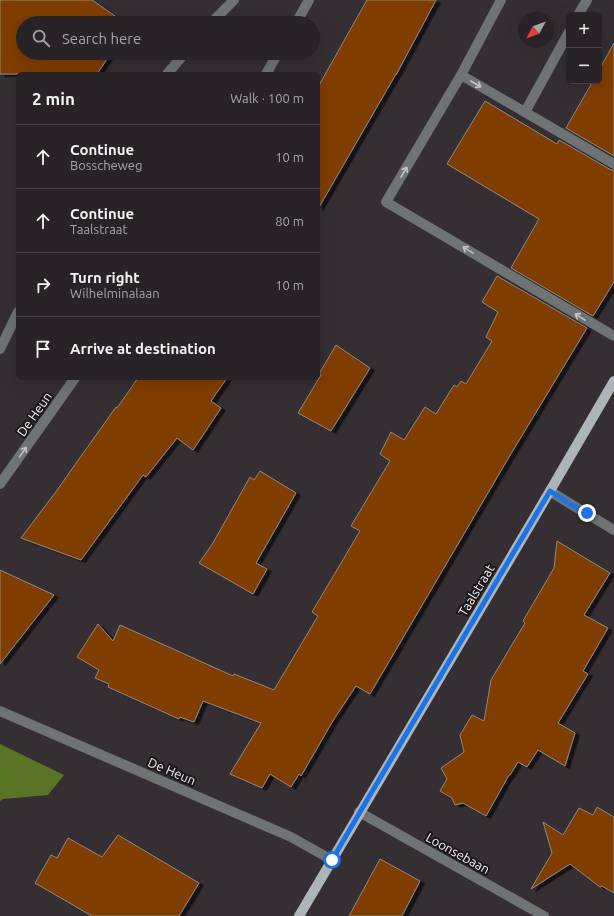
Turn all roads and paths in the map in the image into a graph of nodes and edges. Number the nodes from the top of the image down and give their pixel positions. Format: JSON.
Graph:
{"nodes":[{"id":1,"x":234,"y":0,"type":"edge"},
{"id":2,"x":309,"y":0,"type":"edge"},
{"id":3,"x":501,"y":0,"type":"edge"},
{"id":4,"x":587,"y":0,"type":"edge"},
{"id":5,"x":580,"y":12,"type":"edge"},
{"id":6,"x":218,"y":16,"type":"edge"},
{"id":7,"x":300,"y":16,"type":"edge"},
{"id":8,"x":566,"y":37,"type":"edge"},
{"id":9,"x":179,"y":60,"type":"edge"},
{"id":10,"x":274,"y":60,"type":"edge"},
{"id":11,"x":169,"y":72,"type":"edge"},
{"id":12,"x":267,"y":72,"type":"edge"},
{"id":13,"x":461,"y":75,"type":"junction"},
{"id":14,"x":525,"y":112,"type":"junction"},
{"id":15,"x":614,"y":164,"type":"edge"},
{"id":16,"x":16,"y":316,"type":"edge"},
{"id":17,"x":614,"y":336,"type":"edge"},
{"id":18,"x":0,"y":349,"type":"edge"},
{"id":19,"x":75,"y":380,"type":"edge"},
{"id":20,"x":614,"y":381,"type":"edge"},
{"id":21,"x":0,"y":484,"type":"edge"},
{"id":22,"x":550,"y":491,"type":"junction"},
{"id":23,"x":614,"y":530,"type":"edge"},
{"id":24,"x":0,"y":711,"type":"edge"},
{"id":25,"x":360,"y":812,"type":"junction"},
{"id":26,"x":332,"y":860,"type":"junction"},
{"id":27,"x":298,"y":916,"type":"edge"},
{"id":28,"x":544,"y":916,"type":"edge"}],
"edges":[{"from":1,"to":6,"type":"street"},
{"from":2,"to":7,"type":"street"},
{"from":3,"to":13,"type":"street"},
{"from":4,"to":5,"type":"street"},
{"from":8,"to":14,"type":"street"},
{"from":9,"to":11,"type":"street"},
{"from":10,"to":12,"type":"street"},
{"from":13,"to":14,"type":"street","one_way":true},
{"from":17,"to":13,"type":"street","one_way":true},
{"from":14,"to":15,"type":"street"},
{"from":16,"to":18,"type":"street"},
{"from":21,"to":19,"type":"street","name":"De Heun","one_way":true},
{"from":20,"to":22,"type":"main road","name":"Taalstraat"},
{"from":22,"to":23,"type":"street"},
{"from":22,"to":25,"type":"main road","name":"Taalstraat"},
{"from":24,"to":26,"type":"street","name":"De Heun"},
{"from":25,"to":26,"type":"main road","name":"Taalstraat"},
{"from":25,"to":28,"type":"street","name":"Loonsebaan"},
{"from":26,"to":27,"type":"main road","name":"Taalstraat"}]}
